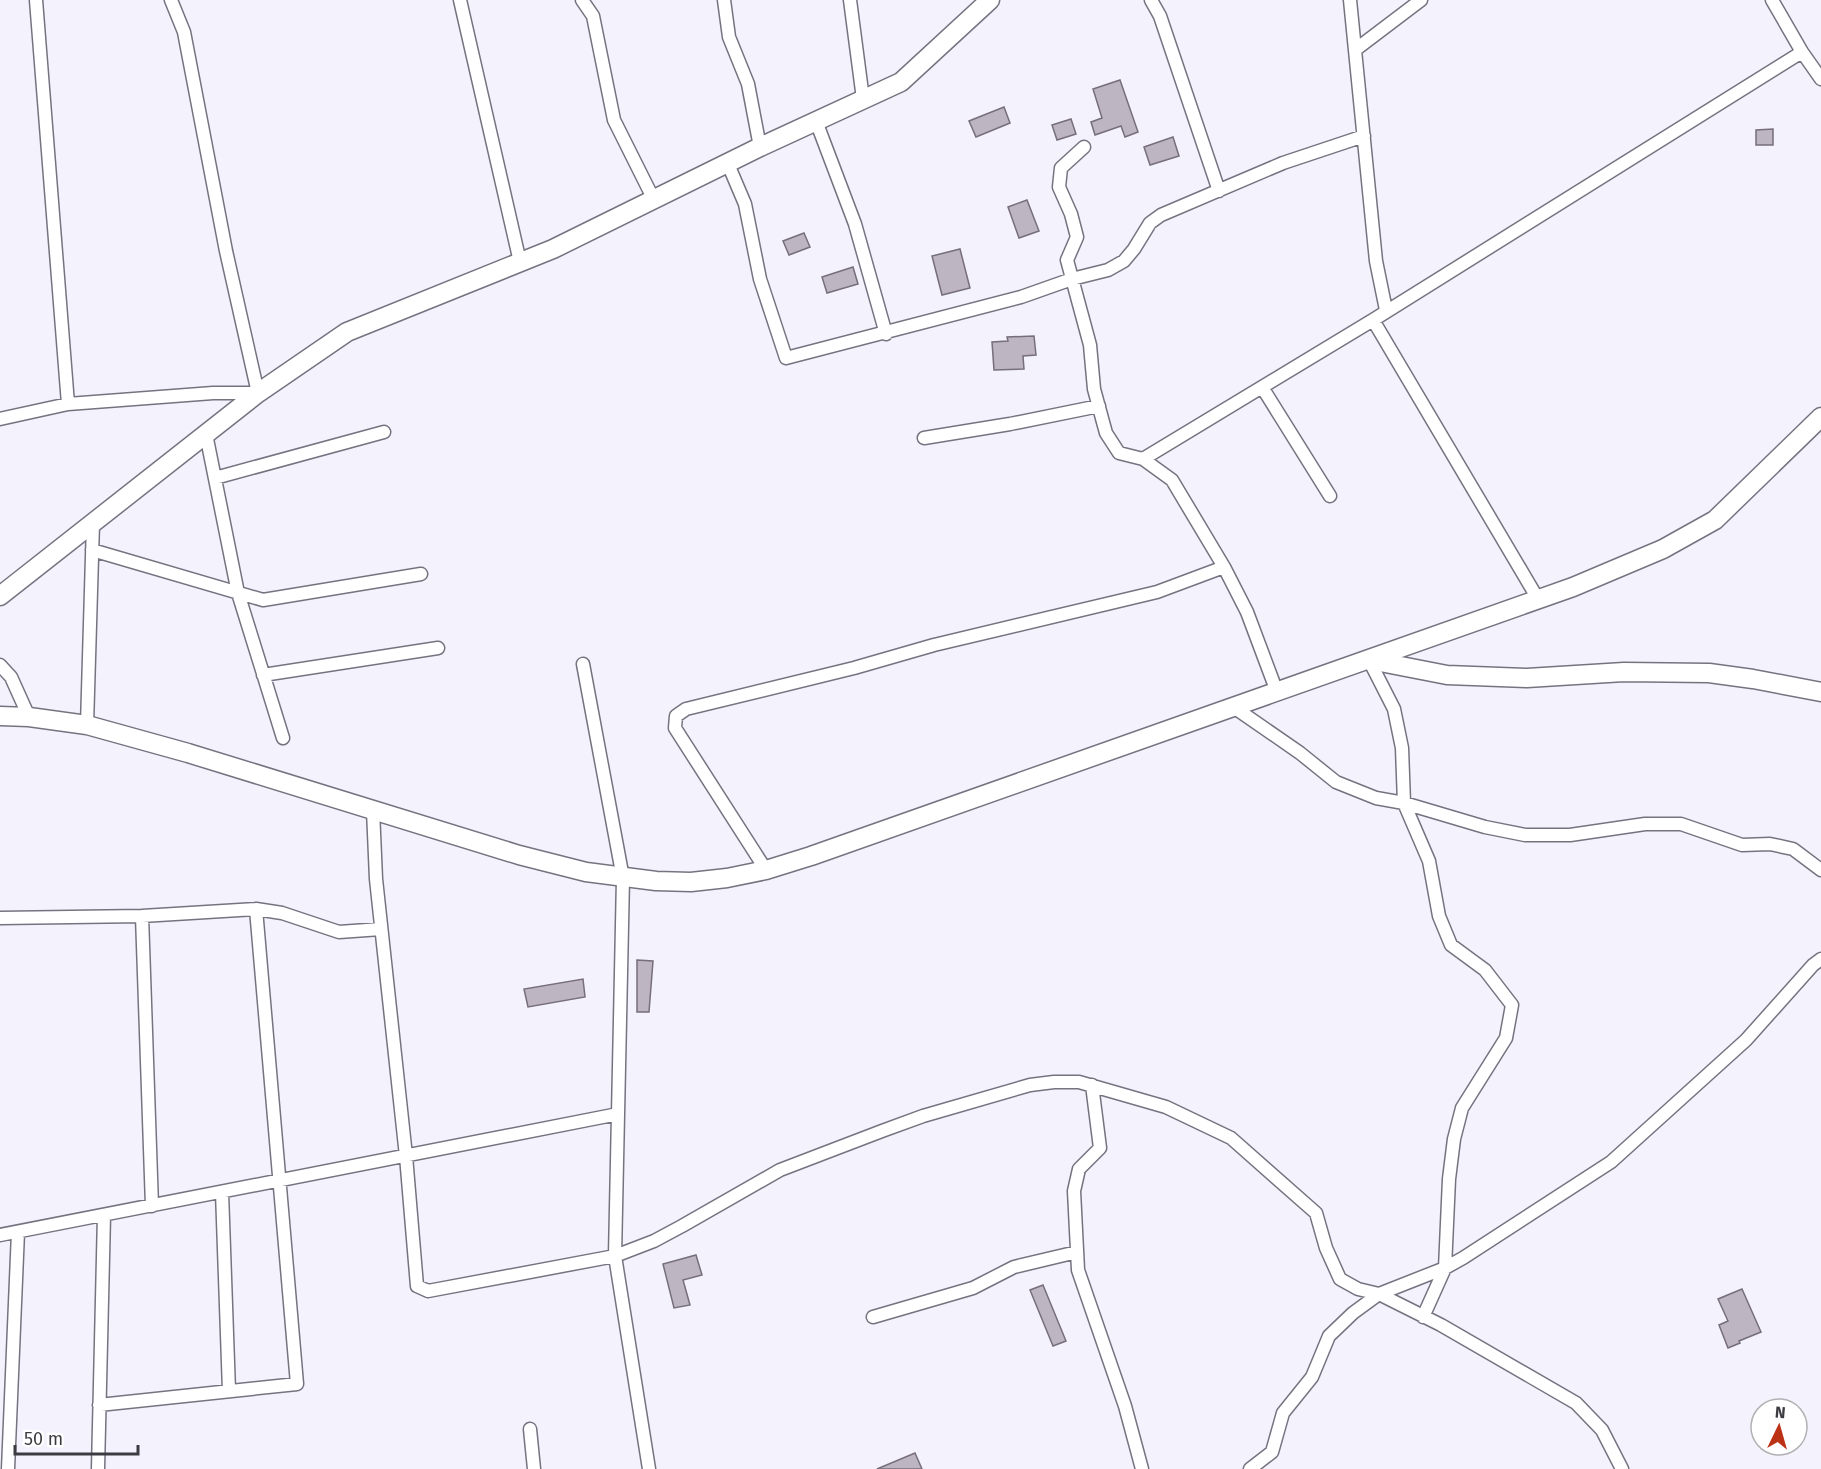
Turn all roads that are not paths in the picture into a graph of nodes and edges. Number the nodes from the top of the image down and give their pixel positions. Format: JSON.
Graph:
{"nodes":[{"id":1,"x":36,"y":0,"type":"edge"},
{"id":2,"x":171,"y":0,"type":"edge"},
{"id":3,"x":460,"y":0,"type":"edge"},
{"id":4,"x":582,"y":0,"type":"edge"},
{"id":5,"x":724,"y":0,"type":"edge"},
{"id":6,"x":850,"y":0,"type":"edge"},
{"id":7,"x":990,"y":0,"type":"edge"},
{"id":8,"x":1151,"y":0,"type":"edge"},
{"id":9,"x":1350,"y":0,"type":"edge"},
{"id":10,"x":1421,"y":0,"type":"edge"},
{"id":11,"x":1772,"y":0,"type":"edge"},
{"id":12,"x":1355,"y":50,"type":"junction"},
{"id":13,"x":1802,"y":52,"type":"junction"},
{"id":14,"x":1821,"y":79,"type":"edge"},
{"id":15,"x":863,"y":99,"type":"junction"},
{"id":16,"x":816,"y":121,"type":"junction"},
{"id":17,"x":1364,"y":136,"type":"junction"},
{"id":18,"x":760,"y":147,"type":"junction"},
{"id":19,"x":1084,"y":147,"type":"dead end"},
{"id":20,"x":728,"y":164,"type":"junction"},
{"id":21,"x":1220,"y":191,"type":"junction"},
{"id":22,"x":654,"y":200,"type":"junction"},
{"id":23,"x":520,"y":262,"type":"junction"},
{"id":24,"x":1072,"y":279,"type":"junction"},
{"id":25,"x":1386,"y":310,"type":"junction"},
{"id":26,"x":1373,"y":320,"type":"junction"},
{"id":27,"x":886,"y":334,"type":"junction"},
{"id":28,"x":1262,"y":387,"type":"junction"},
{"id":29,"x":258,"y":393,"type":"junction"},
{"id":30,"x":68,"y":404,"type":"junction"},
{"id":31,"x":1099,"y":406,"type":"junction"},
{"id":32,"x":1821,"y":417,"type":"edge"},
{"id":33,"x":0,"y":419,"type":"edge"},
{"id":34,"x":384,"y":432,"type":"dead end"},
{"id":35,"x":206,"y":434,"type":"junction"},
{"id":36,"x":924,"y":438,"type":"dead end"},
{"id":37,"x":1143,"y":459,"type":"junction"},
{"id":38,"x":215,"y":478,"type":"junction"},
{"id":39,"x":1330,"y":496,"type":"dead end"},
{"id":40,"x":93,"y":523,"type":"junction"},
{"id":41,"x":92,"y":550,"type":"junction"},
{"id":42,"x":1224,"y":567,"type":"junction"},
{"id":43,"x":421,"y":574,"type":"dead end"},
{"id":44,"x":238,"y":593,"type":"junction"},
{"id":45,"x":0,"y":596,"type":"edge"},
{"id":46,"x":1538,"y":599,"type":"junction"},
{"id":47,"x":438,"y":648,"type":"dead end"},
{"id":48,"x":1369,"y":660,"type":"junction"},
{"id":49,"x":584,"y":664,"type":"dead end"},
{"id":50,"x":0,"y":665,"type":"edge"},
{"id":51,"x":264,"y":675,"type":"junction"},
{"id":52,"x":1277,"y":692,"type":"junction"},
{"id":53,"x":1821,"y":692,"type":"edge"},
{"id":54,"x":1235,"y":708,"type":"junction"},
{"id":55,"x":0,"y":716,"type":"edge"},
{"id":56,"x":28,"y":717,"type":"junction"},
{"id":57,"x":87,"y":725,"type":"junction"},
{"id":58,"x":283,"y":738,"type":"dead end"},
{"id":59,"x":1404,"y":803,"type":"junction"},
{"id":60,"x":372,"y":810,"type":"junction"},
{"id":61,"x":766,"y":870,"type":"junction"},
{"id":62,"x":1821,"y":870,"type":"edge"},
{"id":63,"x":623,"y":878,"type":"junction"},
{"id":64,"x":256,"y":909,"type":"junction"},
{"id":65,"x":142,"y":916,"type":"junction"},
{"id":66,"x":0,"y":918,"type":"edge"},
{"id":67,"x":381,"y":929,"type":"junction"},
{"id":68,"x":1821,"y":958,"type":"edge"},
{"id":69,"x":1092,"y":1085,"type":"junction"},
{"id":70,"x":618,"y":1114,"type":"junction"},
{"id":71,"x":406,"y":1156,"type":"junction"},
{"id":72,"x":278,"y":1181,"type":"junction"},
{"id":73,"x":222,"y":1192,"type":"junction"},
{"id":74,"x":152,"y":1206,"type":"junction"},
{"id":75,"x":104,"y":1215,"type":"junction"},
{"id":76,"x":18,"y":1232,"type":"junction"},
{"id":77,"x":0,"y":1235,"type":"edge"},
{"id":78,"x":1077,"y":1252,"type":"junction"},
{"id":79,"x":615,"y":1256,"type":"junction"},
{"id":80,"x":1445,"y":1268,"type":"junction"},
{"id":81,"x":1379,"y":1294,"type":"junction"},
{"id":82,"x":873,"y":1317,"type":"dead end"},
{"id":83,"x":1423,"y":1317,"type":"junction"},
{"id":84,"x":229,"y":1391,"type":"junction"},
{"id":85,"x":99,"y":1405,"type":"junction"},
{"id":86,"x":530,"y":1429,"type":"dead end"},
{"id":87,"x":8,"y":1469,"type":"edge"},
{"id":88,"x":98,"y":1469,"type":"edge"},
{"id":89,"x":534,"y":1469,"type":"edge"},
{"id":90,"x":649,"y":1469,"type":"edge"},
{"id":91,"x":1142,"y":1469,"type":"edge"},
{"id":92,"x":1250,"y":1469,"type":"edge"},
{"id":93,"x":1622,"y":1469,"type":"edge"}],
"edges":[{"from":1,"to":30,"type":"street"},
{"from":2,"to":29,"type":"street"},
{"from":3,"to":23,"type":"street"},
{"from":4,"to":22,"type":"street"},
{"from":5,"to":18,"type":"street"},
{"from":6,"to":15,"type":"street"},
{"from":7,"to":15,"type":"main road"},
{"from":8,"to":21,"type":"street"},
{"from":9,"to":12,"type":"street"},
{"from":10,"to":12,"type":"street"},
{"from":11,"to":13,"type":"street"},
{"from":12,"to":17,"type":"street"},
{"from":13,"to":14,"type":"street"},
{"from":13,"to":25,"type":"street"},
{"from":15,"to":16,"type":"main road"},
{"from":16,"to":18,"type":"main road"},
{"from":16,"to":27,"type":"street"},
{"from":17,"to":21,"type":"street"},
{"from":17,"to":25,"type":"street"},
{"from":18,"to":20,"type":"main road"},
{"from":19,"to":24,"type":"street"},
{"from":20,"to":22,"type":"main road"},
{"from":20,"to":27,"type":"street"},
{"from":21,"to":24,"type":"street"},
{"from":22,"to":23,"type":"main road"},
{"from":23,"to":29,"type":"main road"},
{"from":24,"to":27,"type":"street"},
{"from":24,"to":31,"type":"street"},
{"from":25,"to":26,"type":"street"},
{"from":26,"to":28,"type":"street"},
{"from":26,"to":46,"type":"street"},
{"from":28,"to":37,"type":"street"},
{"from":28,"to":39,"type":"street"},
{"from":29,"to":30,"type":"street"},
{"from":29,"to":35,"type":"main road"},
{"from":30,"to":33,"type":"street"},
{"from":31,"to":36,"type":"street"},
{"from":31,"to":37,"type":"street"},
{"from":32,"to":46,"type":"main road"},
{"from":34,"to":38,"type":"street"},
{"from":35,"to":38,"type":"street"},
{"from":35,"to":40,"type":"main road"},
{"from":37,"to":42,"type":"street"},
{"from":38,"to":44,"type":"street"},
{"from":40,"to":41,"type":"street"},
{"from":40,"to":45,"type":"main road"},
{"from":41,"to":44,"type":"street"},
{"from":41,"to":57,"type":"street"},
{"from":42,"to":52,"type":"street"},
{"from":42,"to":61,"type":"street"},
{"from":43,"to":44,"type":"street"},
{"from":44,"to":51,"type":"street"},
{"from":46,"to":48,"type":"main road"},
{"from":47,"to":51,"type":"street"},
{"from":48,"to":52,"type":"main road"},
{"from":48,"to":53,"type":"main road"},
{"from":48,"to":59,"type":"street"},
{"from":49,"to":63,"type":"street"},
{"from":50,"to":56,"type":"street"},
{"from":51,"to":58,"type":"street"},
{"from":52,"to":54,"type":"main road"},
{"from":54,"to":59,"type":"street"},
{"from":54,"to":61,"type":"main road"},
{"from":55,"to":56,"type":"main road"},
{"from":56,"to":57,"type":"main road"},
{"from":57,"to":60,"type":"main road"},
{"from":59,"to":62,"type":"street"},
{"from":59,"to":80,"type":"street"},
{"from":60,"to":63,"type":"main road"},
{"from":60,"to":67,"type":"street"},
{"from":61,"to":63,"type":"main road"},
{"from":63,"to":70,"type":"street"},
{"from":64,"to":65,"type":"street"},
{"from":64,"to":67,"type":"street"},
{"from":64,"to":72,"type":"street"},
{"from":65,"to":66,"type":"street"},
{"from":65,"to":74,"type":"street"},
{"from":67,"to":71,"type":"street"},
{"from":68,"to":80,"type":"street"},
{"from":69,"to":78,"type":"street"},
{"from":69,"to":79,"type":"street"},
{"from":69,"to":81,"type":"street"},
{"from":70,"to":71,"type":"street"},
{"from":70,"to":79,"type":"street"},
{"from":71,"to":72,"type":"street"},
{"from":71,"to":79,"type":"street"},
{"from":72,"to":73,"type":"street"},
{"from":72,"to":84,"type":"street"},
{"from":73,"to":74,"type":"street"},
{"from":73,"to":84,"type":"street"},
{"from":74,"to":75,"type":"street"},
{"from":75,"to":76,"type":"street"},
{"from":75,"to":85,"type":"street"},
{"from":76,"to":77,"type":"street"},
{"from":76,"to":87,"type":"street"},
{"from":78,"to":82,"type":"street"},
{"from":78,"to":91,"type":"street"},
{"from":79,"to":90,"type":"street"},
{"from":80,"to":81,"type":"street"},
{"from":80,"to":83,"type":"street"},
{"from":81,"to":83,"type":"street"},
{"from":81,"to":92,"type":"street"},
{"from":83,"to":93,"type":"street"},
{"from":84,"to":85,"type":"street"},
{"from":85,"to":88,"type":"street"},
{"from":86,"to":89,"type":"street"}]}
